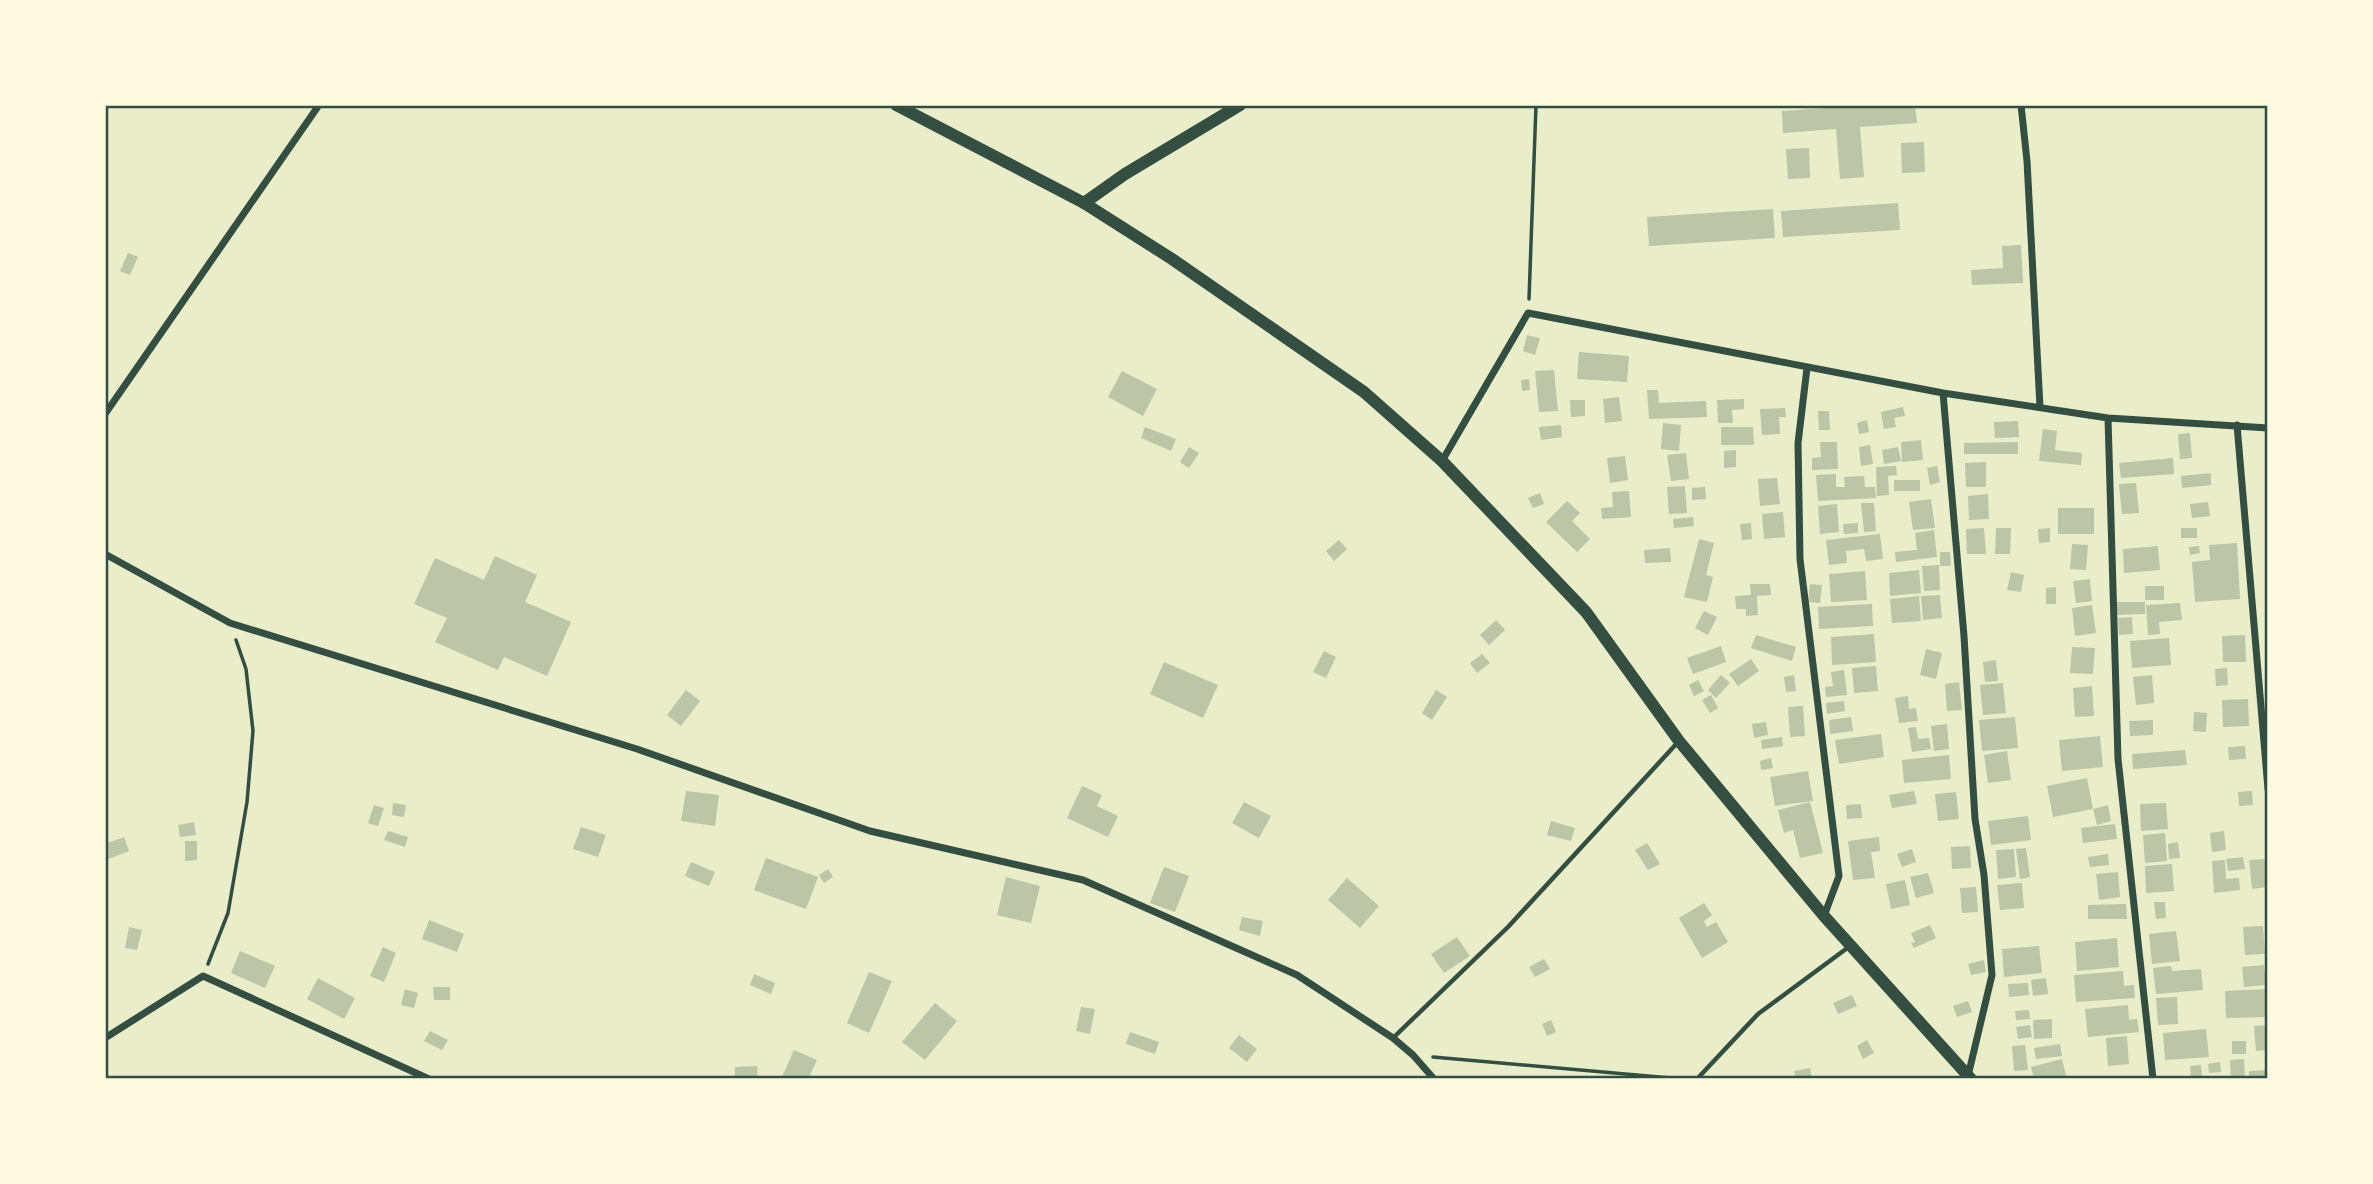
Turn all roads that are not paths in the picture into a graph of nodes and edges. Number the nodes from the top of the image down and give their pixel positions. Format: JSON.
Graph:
{"nodes":[{"id":1,"x":319,"y":105,"type":"edge"},
{"id":2,"x":896,"y":105,"type":"edge"},
{"id":3,"x":1240,"y":105,"type":"edge"},
{"id":4,"x":2021,"y":105,"type":"edge"},
{"id":5,"x":1084,"y":203,"type":"junction"},
{"id":6,"x":1807,"y":368,"type":"junction"},
{"id":7,"x":1943,"y":393,"type":"junction"},
{"id":8,"x":2040,"y":407,"type":"junction"},
{"id":9,"x":105,"y":414,"type":"edge"},
{"id":10,"x":2108,"y":418,"type":"junction"},
{"id":11,"x":2237,"y":425,"type":"junction"},
{"id":12,"x":2268,"y":428,"type":"edge"},
{"id":13,"x":1442,"y":461,"type":"junction"},
{"id":14,"x":105,"y":554,"type":"edge"},
{"id":15,"x":1679,"y":741,"type":"junction"},
{"id":16,"x":2268,"y":789,"type":"edge"},
{"id":17,"x":1824,"y":916,"type":"junction"},
{"id":18,"x":1850,"y":945,"type":"junction"},
{"id":19,"x":105,"y":1038,"type":"edge"},
{"id":20,"x":1393,"y":1038,"type":"junction"},
{"id":21,"x":1969,"y":1077,"type":"edge"},
{"id":22,"x":429,"y":1079,"type":"edge"},
{"id":23,"x":1434,"y":1079,"type":"edge"},
{"id":24,"x":1697,"y":1079,"type":"edge"},
{"id":25,"x":2153,"y":1079,"type":"edge"}],
"edges":[{"from":1,"to":9,"type":"street"},
{"from":2,"to":5,"type":"main road"},
{"from":3,"to":5,"type":"main road"},
{"from":4,"to":8,"type":"street"},
{"from":5,"to":13,"type":"main road"},
{"from":6,"to":7,"type":"street"},
{"from":6,"to":13,"type":"street"},
{"from":6,"to":17,"type":"street"},
{"from":7,"to":8,"type":"street"},
{"from":7,"to":21,"type":"street"},
{"from":8,"to":10,"type":"street"},
{"from":10,"to":11,"type":"street"},
{"from":10,"to":25,"type":"street"},
{"from":11,"to":12,"type":"street"},
{"from":11,"to":16,"type":"street"},
{"from":13,"to":15,"type":"main road"},
{"from":14,"to":20,"type":"street"},
{"from":15,"to":17,"type":"main road"},
{"from":15,"to":20,"type":"lane"},
{"from":17,"to":18,"type":"main road"},
{"from":18,"to":21,"type":"main road"},
{"from":18,"to":24,"type":"lane"},
{"from":19,"to":22,"type":"street"},
{"from":20,"to":23,"type":"street"}]}
